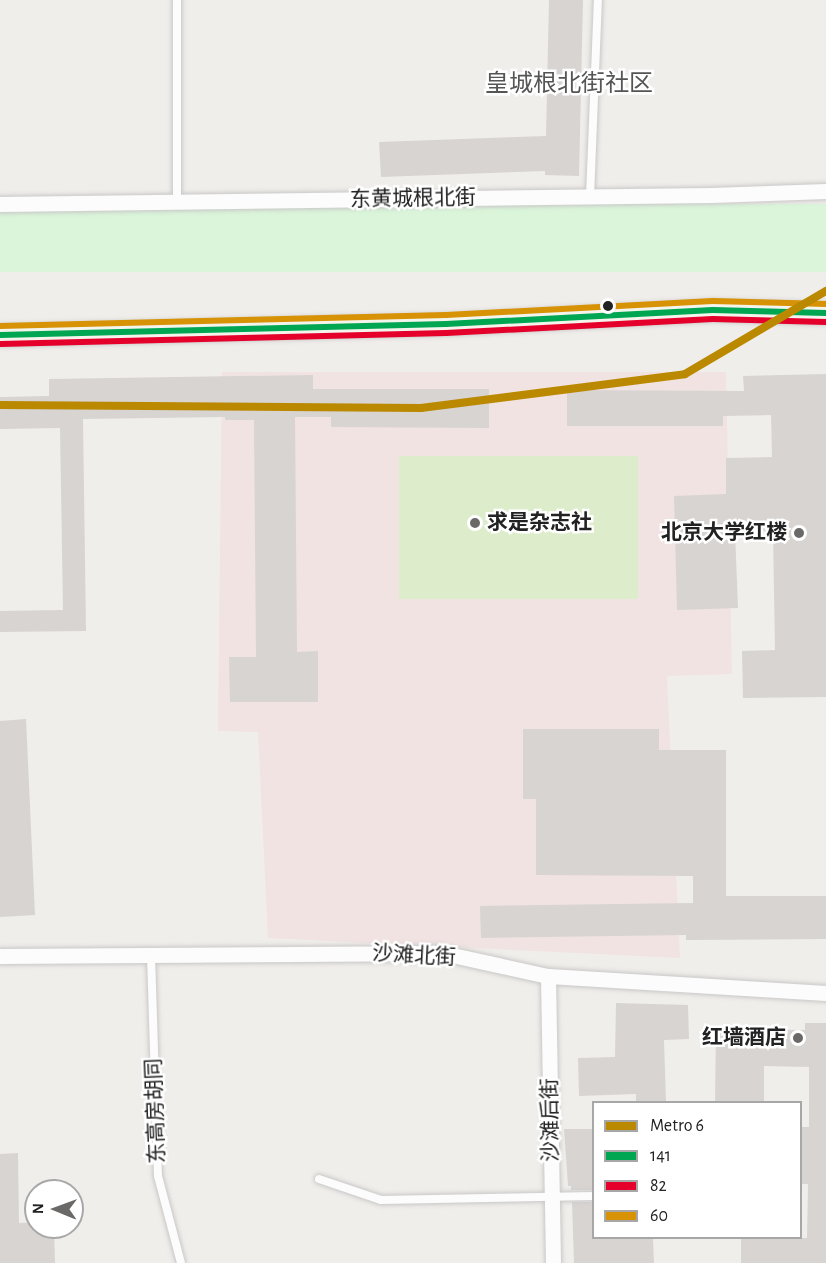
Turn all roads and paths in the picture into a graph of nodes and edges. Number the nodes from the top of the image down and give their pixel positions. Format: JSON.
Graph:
{"nodes":[{"id":1,"x":177,"y":0,"type":"edge"},
{"id":2,"x":598,"y":0,"type":"edge"},
{"id":3,"x":826,"y":190,"type":"edge"},
{"id":4,"x":590,"y":197,"type":"junction"},
{"id":5,"x":177,"y":201,"type":"junction"},
{"id":6,"x":0,"y":204,"type":"edge"},
{"id":7,"x":826,"y":313,"type":"edge"},
{"id":8,"x":0,"y":335,"type":"edge"},
{"id":9,"x":151,"y":955,"type":"junction"},
{"id":10,"x":0,"y":956,"type":"edge"},
{"id":11,"x":548,"y":976,"type":"junction"},
{"id":12,"x":826,"y":993,"type":"edge"},
{"id":13,"x":319,"y":1179,"type":"dead end"},
{"id":14,"x":553,"y":1196,"type":"junction"},
{"id":15,"x":592,"y":1196,"type":"edge"},
{"id":16,"x":181,"y":1263,"type":"edge"},
{"id":17,"x":553,"y":1263,"type":"edge"}],
"edges":[{"from":1,"to":5,"type":"lane"},
{"from":2,"to":4,"type":"lane"},
{"from":3,"to":4,"type":"street","name":"东黄城根北街"},
{"from":4,"to":5,"type":"street","name":"东黄城根北街"},
{"from":5,"to":6,"type":"street","name":"东黄城根北街"},
{"from":7,"to":8,"type":"main road"},
{"from":9,"to":10,"type":"street","name":"沙滩北街"},
{"from":9,"to":11,"type":"street","name":"沙滩北街"},
{"from":9,"to":16,"type":"lane","name":"东高房胡同"},
{"from":11,"to":12,"type":"street","name":"沙滩北街"},
{"from":11,"to":14,"type":"street","name":"沙滩后街"},
{"from":13,"to":14,"type":"lane"},
{"from":14,"to":15,"type":"lane"},
{"from":14,"to":17,"type":"street","name":"沙滩后街"}]}
